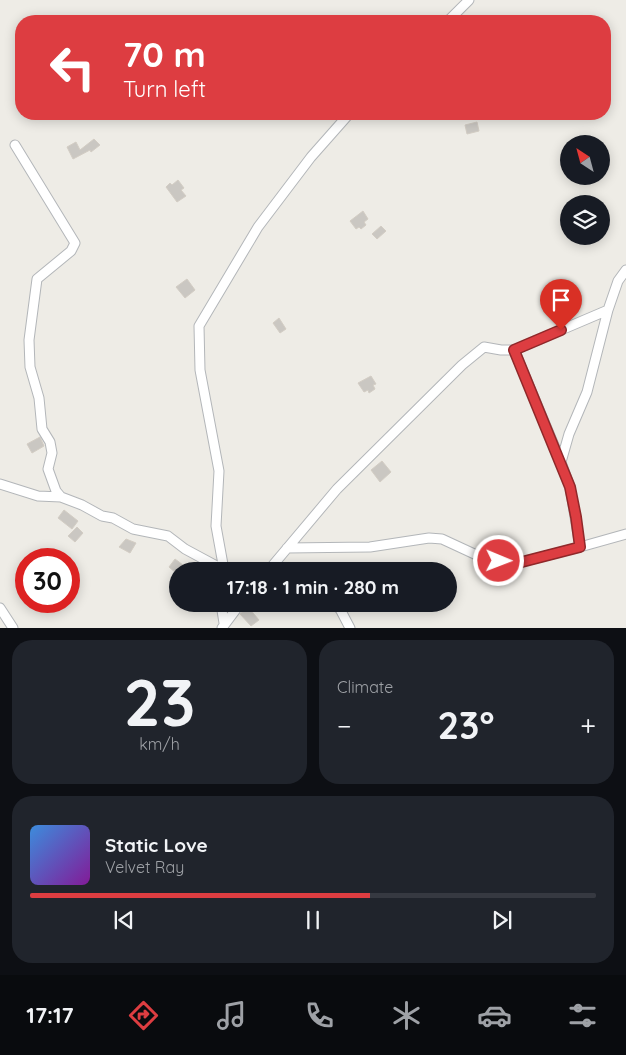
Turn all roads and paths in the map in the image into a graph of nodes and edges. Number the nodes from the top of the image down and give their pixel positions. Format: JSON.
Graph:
{"nodes":[{"id":1,"x":469,"y":0,"type":"edge"},
{"id":2,"x":454,"y":15,"type":"edge"},
{"id":3,"x":344,"y":120,"type":"edge"},
{"id":4,"x":15,"y":145,"type":"dead end"},
{"id":5,"x":626,"y":270,"type":"edge"},
{"id":6,"x":608,"y":310,"type":"junction"},
{"id":7,"x":514,"y":350,"type":"junction"},
{"id":8,"x":561,"y":462,"type":"junction"},
{"id":9,"x":0,"y":484,"type":"edge"},
{"id":10,"x":61,"y":497,"type":"junction"},
{"id":11,"x":626,"y":534,"type":"edge"},
{"id":12,"x":580,"y":547,"type":"junction"},
{"id":13,"x":288,"y":548,"type":"junction"},
{"id":14,"x":209,"y":562,"type":"edge"},
{"id":15,"x":225,"y":562,"type":"edge"},
{"id":16,"x":276,"y":562,"type":"edge"},
{"id":17,"x":0,"y":608,"type":"edge"},
{"id":18,"x":222,"y":612,"type":"edge"},
{"id":19,"x":234,"y":612,"type":"edge"},
{"id":20,"x":342,"y":612,"type":"edge"},
{"id":21,"x":223,"y":625,"type":"edge"},
{"id":22,"x":13,"y":628,"type":"edge"},
{"id":23,"x":350,"y":628,"type":"edge"}],
"edges":[{"from":1,"to":2,"type":"street"},
{"from":3,"to":15,"type":"street"},
{"from":4,"to":10,"type":"street"},
{"from":5,"to":6,"type":"street"},
{"from":6,"to":7,"type":"street"},
{"from":6,"to":8,"type":"street"},
{"from":7,"to":8,"type":"street"},
{"from":7,"to":13,"type":"street"},
{"from":8,"to":12,"type":"street"},
{"from":9,"to":10,"type":"street"},
{"from":10,"to":14,"type":"street"},
{"from":11,"to":12,"type":"street"},
{"from":12,"to":13,"type":"street"},
{"from":13,"to":16,"type":"street"},
{"from":17,"to":22,"type":"street"},
{"from":18,"to":21,"type":"street"},
{"from":19,"to":21,"type":"street"},
{"from":20,"to":23,"type":"street"}]}
